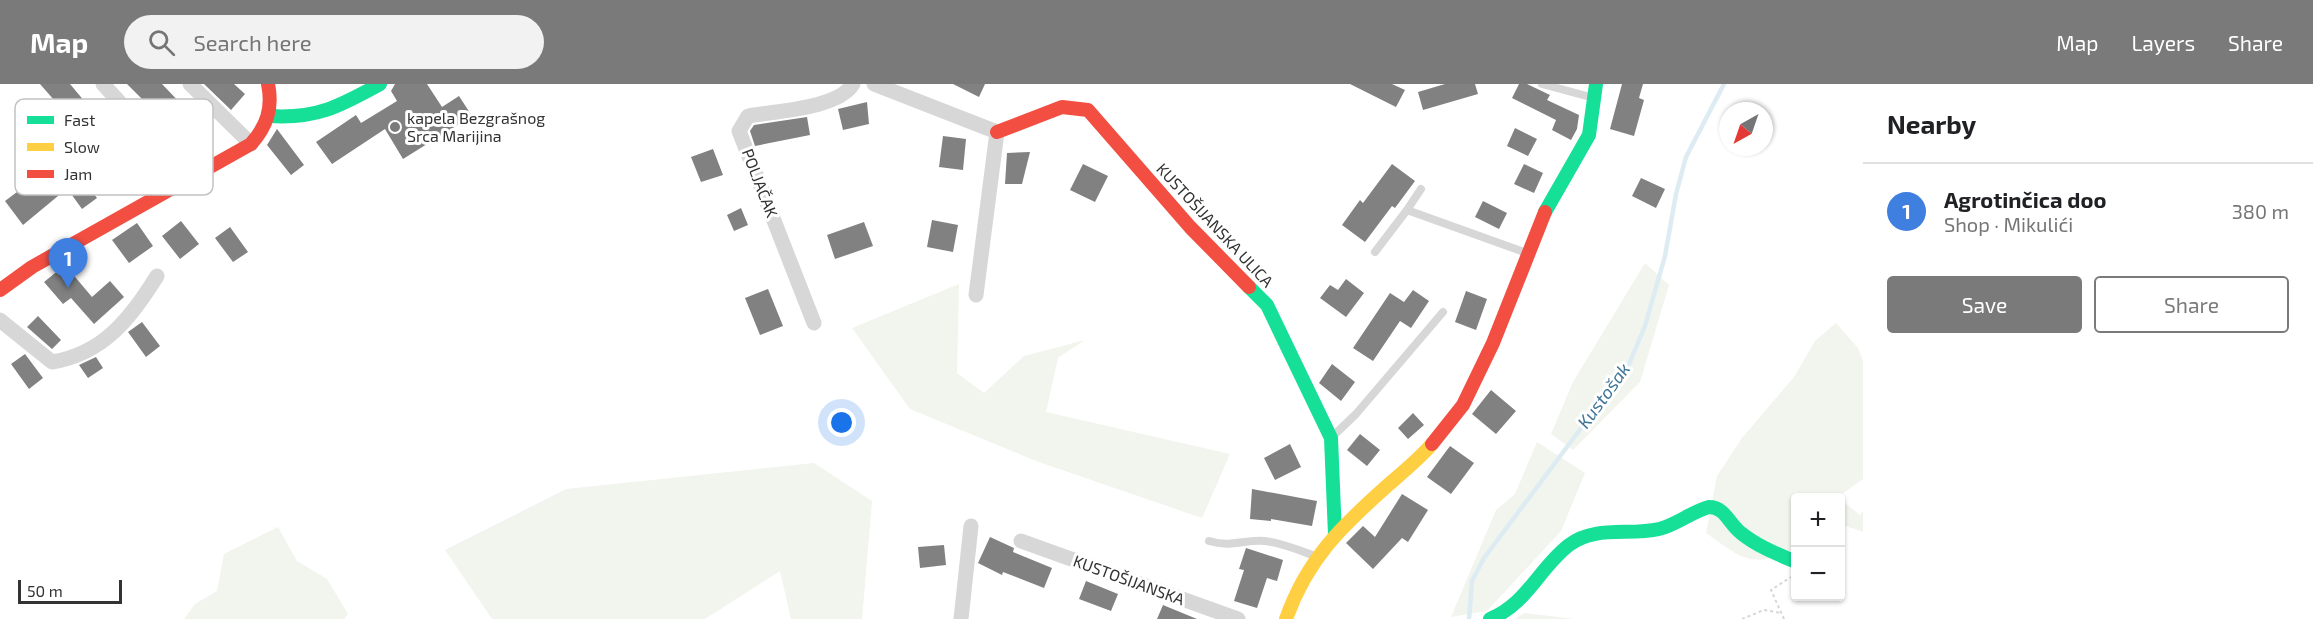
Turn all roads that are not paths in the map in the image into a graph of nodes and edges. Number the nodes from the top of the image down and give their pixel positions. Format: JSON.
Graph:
{"nodes":[{"id":1,"x":103,"y":84,"type":"edge"},
{"id":2,"x":190,"y":84,"type":"edge"},
{"id":3,"x":268,"y":84,"type":"edge"},
{"id":4,"x":380,"y":84,"type":"edge"},
{"id":5,"x":853,"y":84,"type":"edge"},
{"id":6,"x":874,"y":84,"type":"edge"},
{"id":7,"x":1542,"y":84,"type":"edge"},
{"id":8,"x":1596,"y":84,"type":"edge"},
{"id":9,"x":117,"y":99,"type":"edge"},
{"id":10,"x":205,"y":99,"type":"edge"},
{"id":11,"x":1595,"y":99,"type":"junction"},
{"id":12,"x":213,"y":107,"type":"edge"},
{"id":13,"x":270,"y":116,"type":"junction"},
{"id":14,"x":997,"y":132,"type":"junction"},
{"id":15,"x":251,"y":144,"type":"junction"},
{"id":16,"x":213,"y":165,"type":"edge"},
{"id":17,"x":1421,"y":189,"type":"dead end"},
{"id":18,"x":160,"y":195,"type":"edge"},
{"id":19,"x":1407,"y":210,"type":"junction"},
{"id":20,"x":1375,"y":252,"type":"dead end"},
{"id":21,"x":1528,"y":253,"type":"junction"},
{"id":22,"x":157,"y":276,"type":"dead end"},
{"id":23,"x":0,"y":290,"type":"edge"},
{"id":24,"x":976,"y":295,"type":"dead end"},
{"id":25,"x":1443,"y":312,"type":"dead end"},
{"id":26,"x":0,"y":320,"type":"edge"},
{"id":27,"x":814,"y":323,"type":"dead end"},
{"id":28,"x":1331,"y":438,"type":"junction"},
{"id":29,"x":971,"y":526,"type":"dead end"},
{"id":30,"x":1335,"y":535,"type":"junction"},
{"id":31,"x":1021,"y":541,"type":"dead end"},
{"id":32,"x":1209,"y":541,"type":"dead end"},
{"id":33,"x":1316,"y":556,"type":"junction"},
{"id":34,"x":1791,"y":559,"type":"edge"},
{"id":35,"x":962,"y":619,"type":"edge"},
{"id":36,"x":1238,"y":619,"type":"edge"},
{"id":37,"x":1286,"y":619,"type":"edge"},
{"id":38,"x":1490,"y":619,"type":"edge"}],
"edges":[{"from":1,"to":9,"type":"street"},
{"from":2,"to":10,"type":"street"},
{"from":3,"to":13,"type":"street"},
{"from":4,"to":13,"type":"street"},
{"from":5,"to":27,"type":"street","name":"POLJAČAK"},
{"from":6,"to":14,"type":"street"},
{"from":7,"to":11,"type":"lane"},
{"from":8,"to":11,"type":"street"},
{"from":11,"to":21,"type":"street"},
{"from":12,"to":15,"type":"street"},
{"from":13,"to":15,"type":"street"},
{"from":14,"to":24,"type":"street"},
{"from":14,"to":28,"type":"street","name":"KUSTOŠIJANSKA ULICA"},
{"from":15,"to":16,"type":"street"},
{"from":17,"to":19,"type":"lane"},
{"from":18,"to":23,"type":"street"},
{"from":19,"to":20,"type":"lane"},
{"from":19,"to":21,"type":"lane"},
{"from":21,"to":30,"type":"street"},
{"from":22,"to":26,"type":"street"},
{"from":25,"to":28,"type":"lane"},
{"from":28,"to":30,"type":"street","name":"KUSTOŠIJANSKA ULICA"},
{"from":29,"to":35,"type":"street"},
{"from":30,"to":33,"type":"street"},
{"from":31,"to":36,"type":"street","name":"KUSTOŠIJANSKA"},
{"from":32,"to":33,"type":"lane"},
{"from":33,"to":37,"type":"street"},
{"from":34,"to":38,"type":"street"}]}
